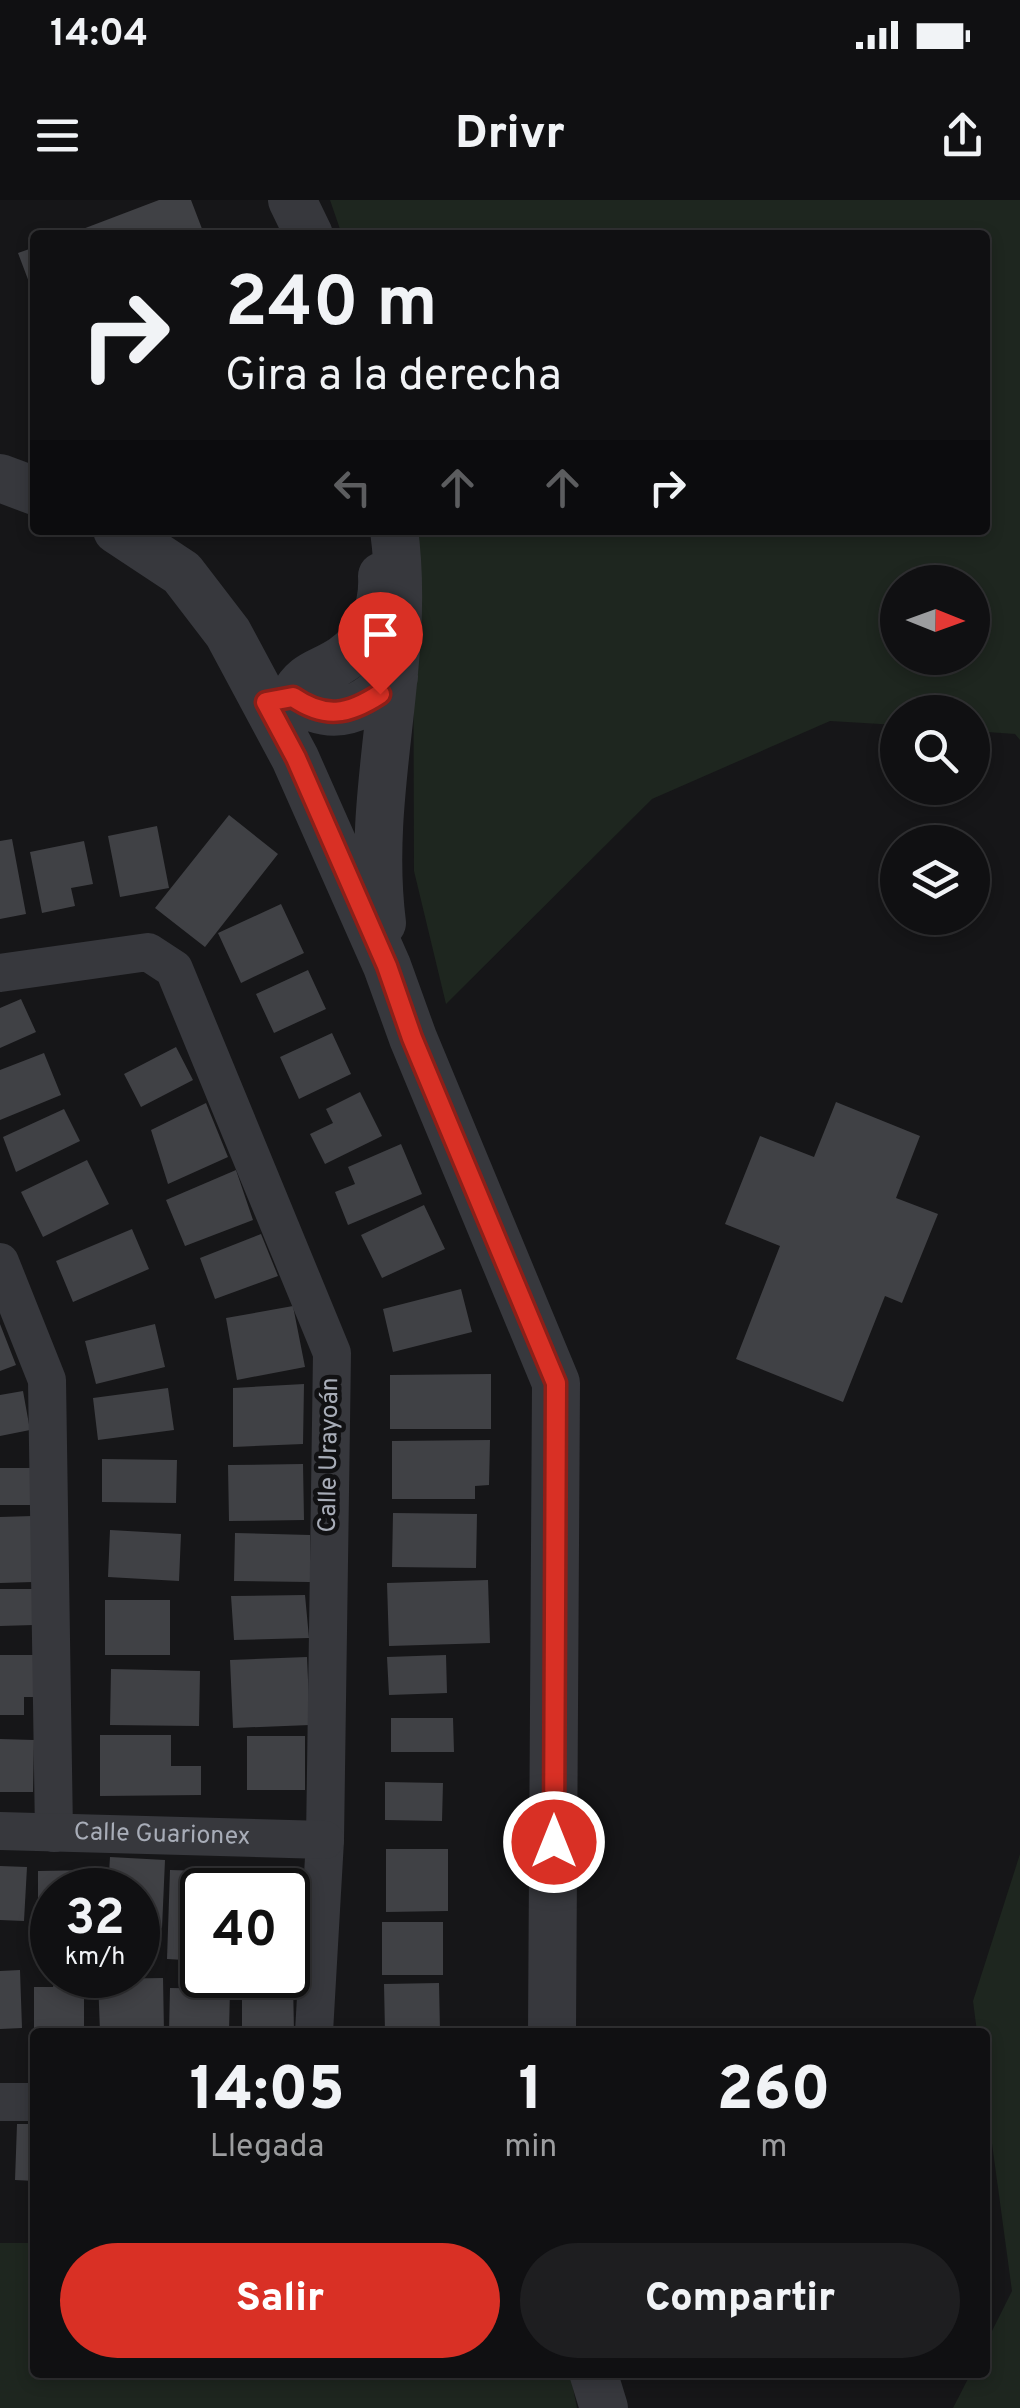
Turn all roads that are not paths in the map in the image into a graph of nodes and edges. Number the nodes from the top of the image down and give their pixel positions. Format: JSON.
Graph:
{"nodes":[{"id":1,"x":292,"y":200,"type":"edge"},
{"id":2,"x":307,"y":230,"type":"edge"},
{"id":3,"x":0,"y":478,"type":"edge"},
{"id":4,"x":30,"y":489,"type":"edge"},
{"id":5,"x":124,"y":535,"type":"edge"},
{"id":6,"x":380,"y":535,"type":"edge"},
{"id":7,"x":394,"y":535,"type":"edge"},
{"id":8,"x":394,"y":678,"type":"junction"},
{"id":9,"x":280,"y":700,"type":"junction"},
{"id":10,"x":387,"y":966,"type":"junction"},
{"id":11,"x":0,"y":972,"type":"edge"},
{"id":12,"x":0,"y":1262,"type":"edge"},
{"id":13,"x":0,"y":1832,"type":"edge"},
{"id":14,"x":54,"y":1832,"type":"junction"},
{"id":15,"x":326,"y":1840,"type":"junction"},
{"id":16,"x":314,"y":2028,"type":"edge"},
{"id":17,"x":552,"y":2028,"type":"edge"},
{"id":18,"x":0,"y":2102,"type":"edge"},
{"id":19,"x":30,"y":2102,"type":"edge"},
{"id":20,"x":595,"y":2378,"type":"edge"},
{"id":21,"x":604,"y":2408,"type":"edge"}],
"edges":[{"from":1,"to":2,"type":"street"},
{"from":3,"to":4,"type":"street"},
{"from":5,"to":9,"type":"street"},
{"from":6,"to":9,"type":"street"},
{"from":7,"to":8,"type":"street"},
{"from":8,"to":9,"type":"street"},
{"from":8,"to":10,"type":"street"},
{"from":9,"to":10,"type":"street"},
{"from":10,"to":17,"type":"street"},
{"from":11,"to":15,"type":"street","name":"Calle Urayoán"},
{"from":12,"to":14,"type":"street"},
{"from":13,"to":14,"type":"street","name":"Calle Guarionex"},
{"from":14,"to":15,"type":"street","name":"Calle Guarionex"},
{"from":15,"to":16,"type":"street","name":"Calle Urayoán"},
{"from":18,"to":19,"type":"street"},
{"from":20,"to":21,"type":"street"}]}
